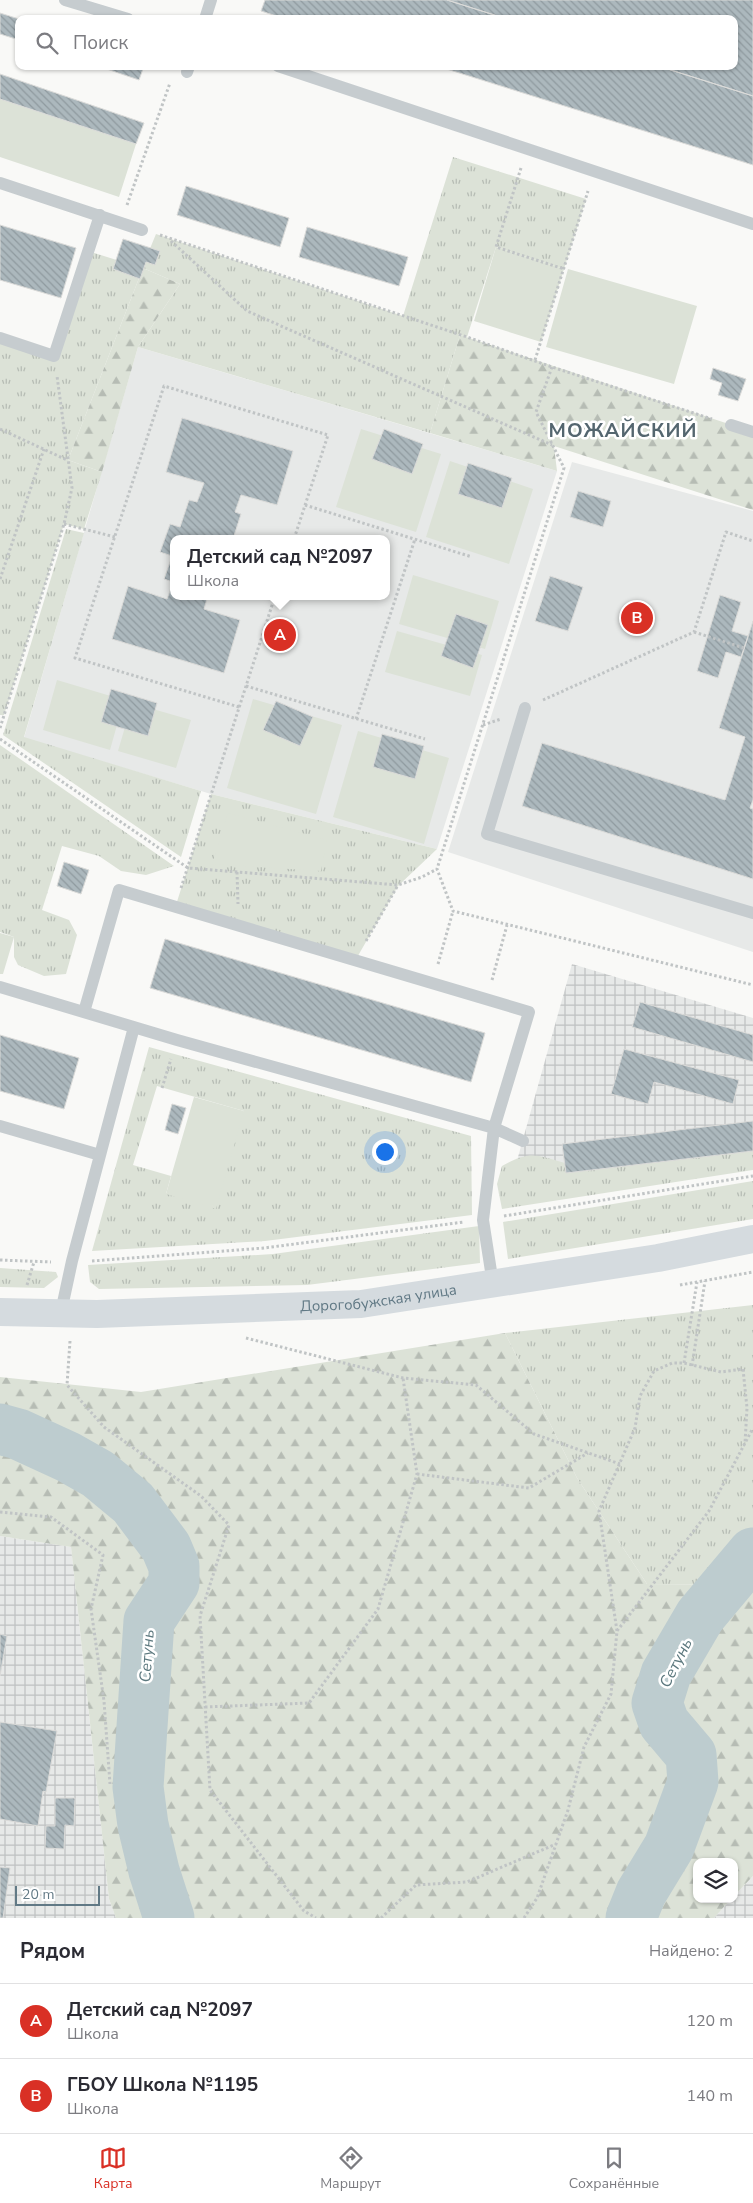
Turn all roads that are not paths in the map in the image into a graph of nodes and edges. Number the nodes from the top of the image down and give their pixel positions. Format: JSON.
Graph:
{"nodes":[{"id":1,"x":65,"y":0,"type":"edge"},
{"id":2,"x":211,"y":0,"type":"edge"},
{"id":3,"x":115,"y":15,"type":"edge"},
{"id":4,"x":206,"y":15,"type":"edge"},
{"id":5,"x":290,"y":70,"type":"edge"},
{"id":6,"x":0,"y":183,"type":"edge"},
{"id":7,"x":100,"y":215,"type":"junction"},
{"id":8,"x":753,"y":224,"type":"edge"},
{"id":9,"x":142,"y":230,"type":"road end"},
{"id":10,"x":0,"y":338,"type":"edge"},
{"id":11,"x":731,"y":425,"type":"road end"},
{"id":12,"x":753,"y":432,"type":"edge"},
{"id":13,"x":525,"y":708,"type":"road end"},
{"id":14,"x":753,"y":913,"type":"edge"},
{"id":15,"x":0,"y":987,"type":"edge"},
{"id":16,"x":84,"y":1012,"type":"junction"},
{"id":17,"x":134,"y":1027,"type":"junction"},
{"id":18,"x":0,"y":1126,"type":"edge"},
{"id":19,"x":494,"y":1128,"type":"junction"},
{"id":20,"x":523,"y":1141,"type":"dead end"},
{"id":21,"x":100,"y":1155,"type":"junction"},
{"id":22,"x":753,"y":1239,"type":"edge"},
{"id":23,"x":493,"y":1284,"type":"junction"},
{"id":24,"x":0,"y":1312,"type":"edge"},
{"id":25,"x":61,"y":1312,"type":"junction"}],
"edges":[{"from":1,"to":3,"type":"lane"},
{"from":2,"to":4,"type":"lane"},
{"from":5,"to":8,"type":"lane"},
{"from":6,"to":7,"type":"lane"},
{"from":7,"to":9,"type":"lane"},
{"from":7,"to":10,"type":"lane"},
{"from":11,"to":12,"type":"lane"},
{"from":13,"to":14,"type":"lane"},
{"from":15,"to":16,"type":"lane"},
{"from":16,"to":17,"type":"lane"},
{"from":16,"to":19,"type":"lane"},
{"from":17,"to":19,"type":"lane"},
{"from":17,"to":21,"type":"lane"},
{"from":18,"to":21,"type":"lane"},
{"from":19,"to":20,"type":"lane"},
{"from":19,"to":23,"type":"lane"},
{"from":21,"to":25,"type":"lane"},
{"from":22,"to":23,"type":"street","name":"Дорогобужская улица"},
{"from":23,"to":25,"type":"street","name":"Дорогобужская улица"},
{"from":24,"to":25,"type":"street","name":"Дорогобужская улица"}]}
